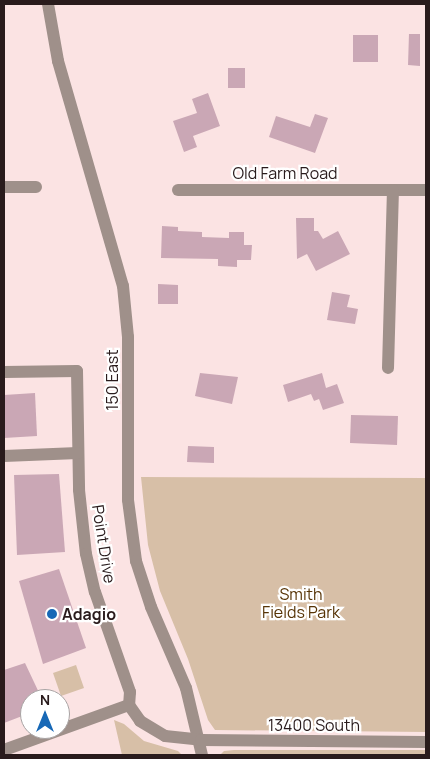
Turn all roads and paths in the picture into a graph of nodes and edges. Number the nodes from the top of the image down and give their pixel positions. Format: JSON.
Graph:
{"nodes":[{"id":1,"x":48,"y":4,"type":"edge"},
{"id":2,"x":4,"y":187,"type":"edge"},
{"id":3,"x":36,"y":187,"type":"dead end"},
{"id":4,"x":178,"y":190,"type":"dead end"},
{"id":5,"x":393,"y":190,"type":"junction"},
{"id":6,"x":426,"y":190,"type":"edge"},
{"id":7,"x":388,"y":368,"type":"dead end"},
{"id":8,"x":4,"y":372,"type":"edge"},
{"id":9,"x":78,"y":453,"type":"junction"},
{"id":10,"x":4,"y":456,"type":"edge"},
{"id":11,"x":129,"y":705,"type":"junction"},
{"id":12,"x":201,"y":740,"type":"junction"},
{"id":13,"x":426,"y":742,"type":"edge"},
{"id":14,"x":4,"y":750,"type":"edge"},
{"id":15,"x":202,"y":755,"type":"edge"}],
"edges":[{"from":1,"to":12,"type":"street","name":"150 East"},
{"from":2,"to":3,"type":"street"},
{"from":4,"to":5,"type":"street","name":"Old Farm Road"},
{"from":5,"to":6,"type":"street","name":"Old Farm Road"},
{"from":5,"to":7,"type":"street"},
{"from":8,"to":9,"type":"street","name":"Point Drive"},
{"from":9,"to":10,"type":"street"},
{"from":9,"to":11,"type":"street","name":"Point Drive"},
{"from":11,"to":12,"type":"street"},
{"from":11,"to":14,"type":"street"},
{"from":12,"to":13,"type":"street","name":"13400 South"},
{"from":12,"to":15,"type":"street","name":"150 East"}]}
